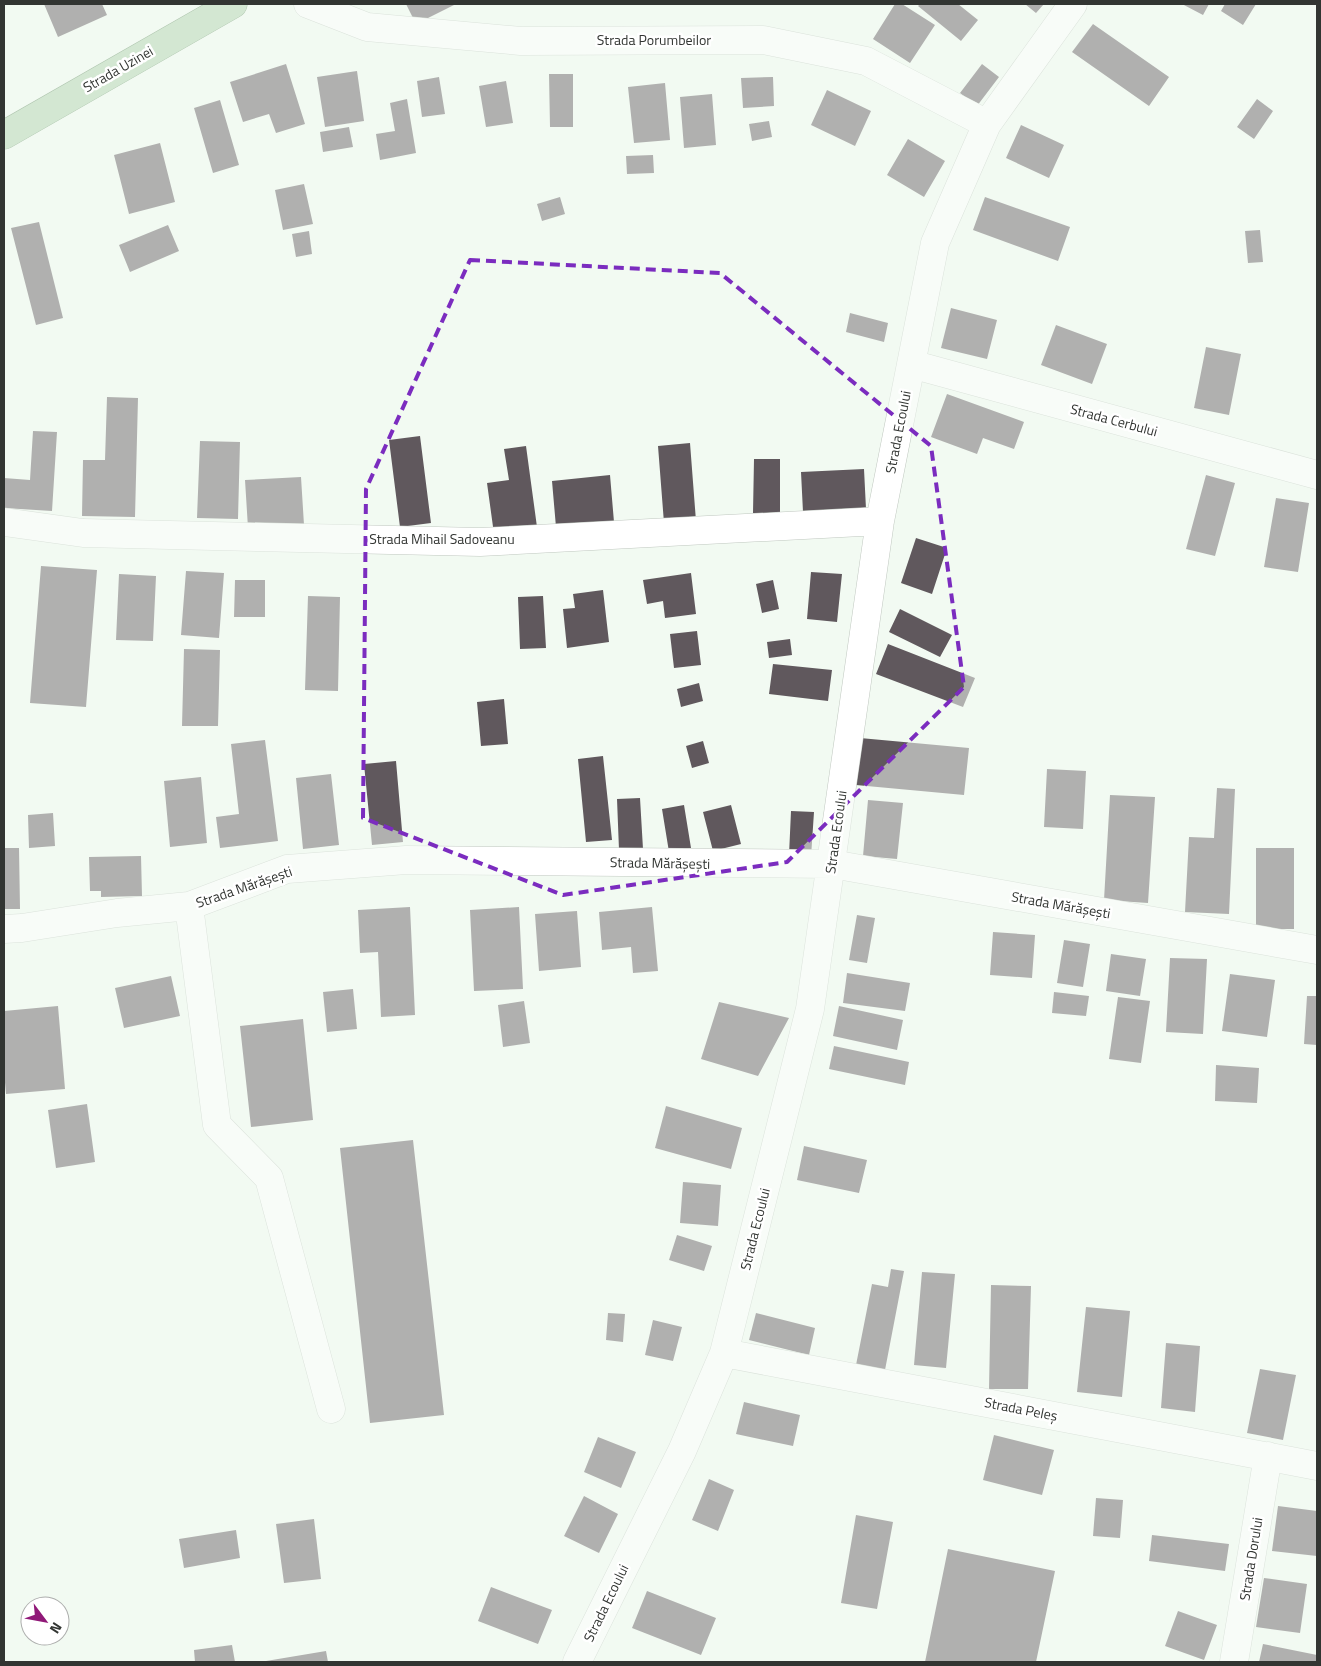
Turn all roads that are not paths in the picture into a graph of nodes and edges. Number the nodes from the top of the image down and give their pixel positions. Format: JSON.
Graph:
{"nodes":[{"id":1,"x":233,"y":4,"type":"edge"},
{"id":2,"x":308,"y":4,"type":"edge"},
{"id":3,"x":1074,"y":4,"type":"edge"},
{"id":4,"x":987,"y":124,"type":"junction"},
{"id":5,"x":4,"y":135,"type":"edge"},
{"id":6,"x":911,"y":364,"type":"junction"},
{"id":7,"x":1317,"y":475,"type":"edge"},
{"id":8,"x":880,"y":520,"type":"junction"},
{"id":9,"x":4,"y":522,"type":"edge"},
{"id":10,"x":832,"y":864,"type":"junction"},
{"id":11,"x":189,"y":906,"type":"junction"},
{"id":12,"x":4,"y":930,"type":"edge"},
{"id":13,"x":1317,"y":950,"type":"edge"},
{"id":14,"x":724,"y":1353,"type":"junction"},
{"id":15,"x":331,"y":1409,"type":"dead end"},
{"id":16,"x":1268,"y":1456,"type":"junction"},
{"id":17,"x":1317,"y":1466,"type":"edge"},
{"id":18,"x":577,"y":1662,"type":"edge"},
{"id":19,"x":1234,"y":1662,"type":"edge"}],
"edges":[{"from":1,"to":5,"type":"main road","name":"Strada Uzinei"},
{"from":2,"to":4,"type":"street","name":"Strada Porumbeilor"},
{"from":3,"to":4,"type":"street","name":"Strada Ecoului"},
{"from":4,"to":6,"type":"street","name":"Strada Ecoului"},
{"from":6,"to":7,"type":"street","name":"Strada Cerbului"},
{"from":6,"to":8,"type":"street","name":"Strada Ecoului"},
{"from":8,"to":9,"type":"street","name":"Strada Mihail Sadoveanu"},
{"from":8,"to":10,"type":"street","name":"Strada Ecoului"},
{"from":10,"to":11,"type":"street","name":"Strada Mărășești"},
{"from":10,"to":13,"type":"street","name":"Strada Mărășești"},
{"from":10,"to":14,"type":"street","name":"Strada Ecoului"},
{"from":11,"to":12,"type":"street","name":"Strada Mărășești"},
{"from":11,"to":15,"type":"street"},
{"from":14,"to":16,"type":"street","name":"Strada Peleș"},
{"from":14,"to":18,"type":"street","name":"Strada Ecoului"},
{"from":16,"to":17,"type":"street","name":"Strada Peleș"},
{"from":16,"to":19,"type":"street","name":"Strada Dorului"}]}
